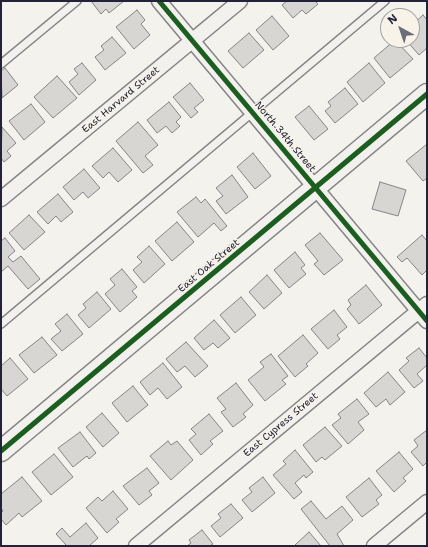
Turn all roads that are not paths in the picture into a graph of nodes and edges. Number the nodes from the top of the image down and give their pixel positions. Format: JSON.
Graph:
{"nodes":[{"id":1,"x":77,"y":1,"type":"edge"},
{"id":2,"x":160,"y":1,"type":"edge"},
{"id":3,"x":240,"y":1,"type":"edge"},
{"id":4,"x":385,"y":1,"type":"edge"},
{"id":5,"x":193,"y":41,"type":"junction"},
{"id":6,"x":1,"y":64,"type":"edge"},
{"id":7,"x":427,"y":94,"type":"edge"},
{"id":8,"x":253,"y":112,"type":"junction"},
{"id":9,"x":316,"y":188,"type":"junction"},
{"id":10,"x":1,"y":199,"type":"edge"},
{"id":11,"x":424,"y":312,"type":"edge"},
{"id":12,"x":1,"y":324,"type":"edge"},
{"id":13,"x":1,"y":451,"type":"edge"},
{"id":14,"x":427,"y":502,"type":"edge"},
{"id":15,"x":136,"y":546,"type":"edge"},
{"id":16,"x":374,"y":546,"type":"edge"}],
"edges":[{"from":1,"to":6,"type":"lane"},
{"from":2,"to":5,"type":"street","name":"North 34th Street"},
{"from":3,"to":5,"type":"street","name":"East Harvard Street"},
{"from":4,"to":8,"type":"lane"},
{"from":5,"to":8,"type":"street","name":"North 34th Street"},
{"from":5,"to":10,"type":"street","name":"East Harvard Street"},
{"from":7,"to":9,"type":"street","name":"East Oak Street"},
{"from":8,"to":9,"type":"street","name":"North 34th Street"},
{"from":8,"to":12,"type":"lane"},
{"from":9,"to":11,"type":"street","name":"North 34th Street"},
{"from":9,"to":13,"type":"street","name":"East Oak Street"},
{"from":11,"to":15,"type":"street","name":"East Cypress Street"},
{"from":14,"to":16,"type":"street"}]}
